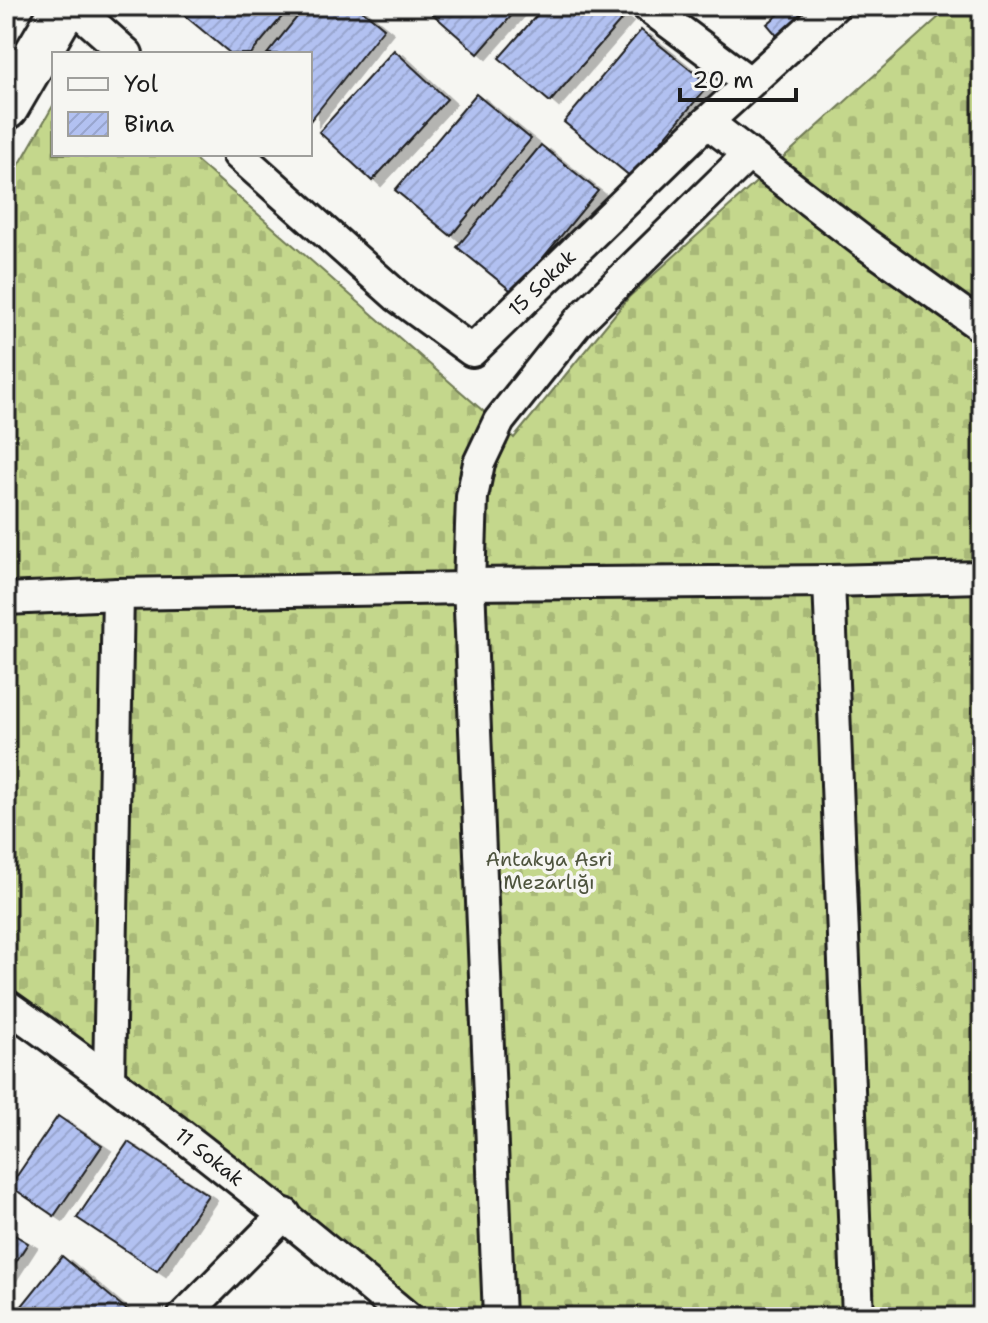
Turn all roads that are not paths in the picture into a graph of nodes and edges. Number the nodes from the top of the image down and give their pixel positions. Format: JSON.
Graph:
{"nodes":[{"id":1,"x":65,"y":6,"type":"edge"},
{"id":2,"x":73,"y":6,"type":"edge"},
{"id":3,"x":647,"y":6,"type":"edge"},
{"id":4,"x":834,"y":6,"type":"edge"},
{"id":5,"x":125,"y":52,"type":"edge"},
{"id":6,"x":749,"y":82,"type":"junction"},
{"id":7,"x":6,"y":107,"type":"edge"},
{"id":8,"x":707,"y":122,"type":"junction"},
{"id":9,"x":748,"y":155,"type":"junction"},
{"id":10,"x":240,"y":156,"type":"edge"},
{"id":11,"x":982,"y":327,"type":"edge"},
{"id":12,"x":982,"y":577,"type":"edge"},
{"id":13,"x":829,"y":581,"type":"junction"},
{"id":14,"x":469,"y":584,"type":"junction"},
{"id":15,"x":118,"y":594,"type":"junction"},
{"id":16,"x":6,"y":599,"type":"edge"},
{"id":17,"x":6,"y":1005,"type":"edge"},
{"id":18,"x":109,"y":1078,"type":"junction"},
{"id":19,"x":285,"y":1214,"type":"junction"},
{"id":20,"x":187,"y":1316,"type":"edge"},
{"id":21,"x":407,"y":1317,"type":"edge"},
{"id":22,"x":499,"y":1317,"type":"edge"},
{"id":23,"x":858,"y":1317,"type":"edge"}],
"edges":[{"from":1,"to":7,"type":"main road"},
{"from":2,"to":5,"type":"street"},
{"from":3,"to":6,"type":"street"},
{"from":4,"to":6,"type":"street","name":"15 Sokak"},
{"from":6,"to":8,"type":"street","name":"15 Sokak"},
{"from":8,"to":9,"type":"street"},
{"from":8,"to":10,"type":"street","name":"15 Sokak"},
{"from":9,"to":11,"type":"street"},
{"from":9,"to":14,"type":"street"},
{"from":12,"to":13,"type":"street"},
{"from":13,"to":14,"type":"street"},
{"from":13,"to":23,"type":"street"},
{"from":14,"to":15,"type":"street"},
{"from":14,"to":22,"type":"street"},
{"from":15,"to":16,"type":"street"},
{"from":15,"to":18,"type":"street"},
{"from":17,"to":18,"type":"street","name":"11 Sokak"},
{"from":18,"to":19,"type":"street","name":"11 Sokak"},
{"from":19,"to":20,"type":"street"},
{"from":19,"to":21,"type":"street","name":"11 Sokak"}]}
